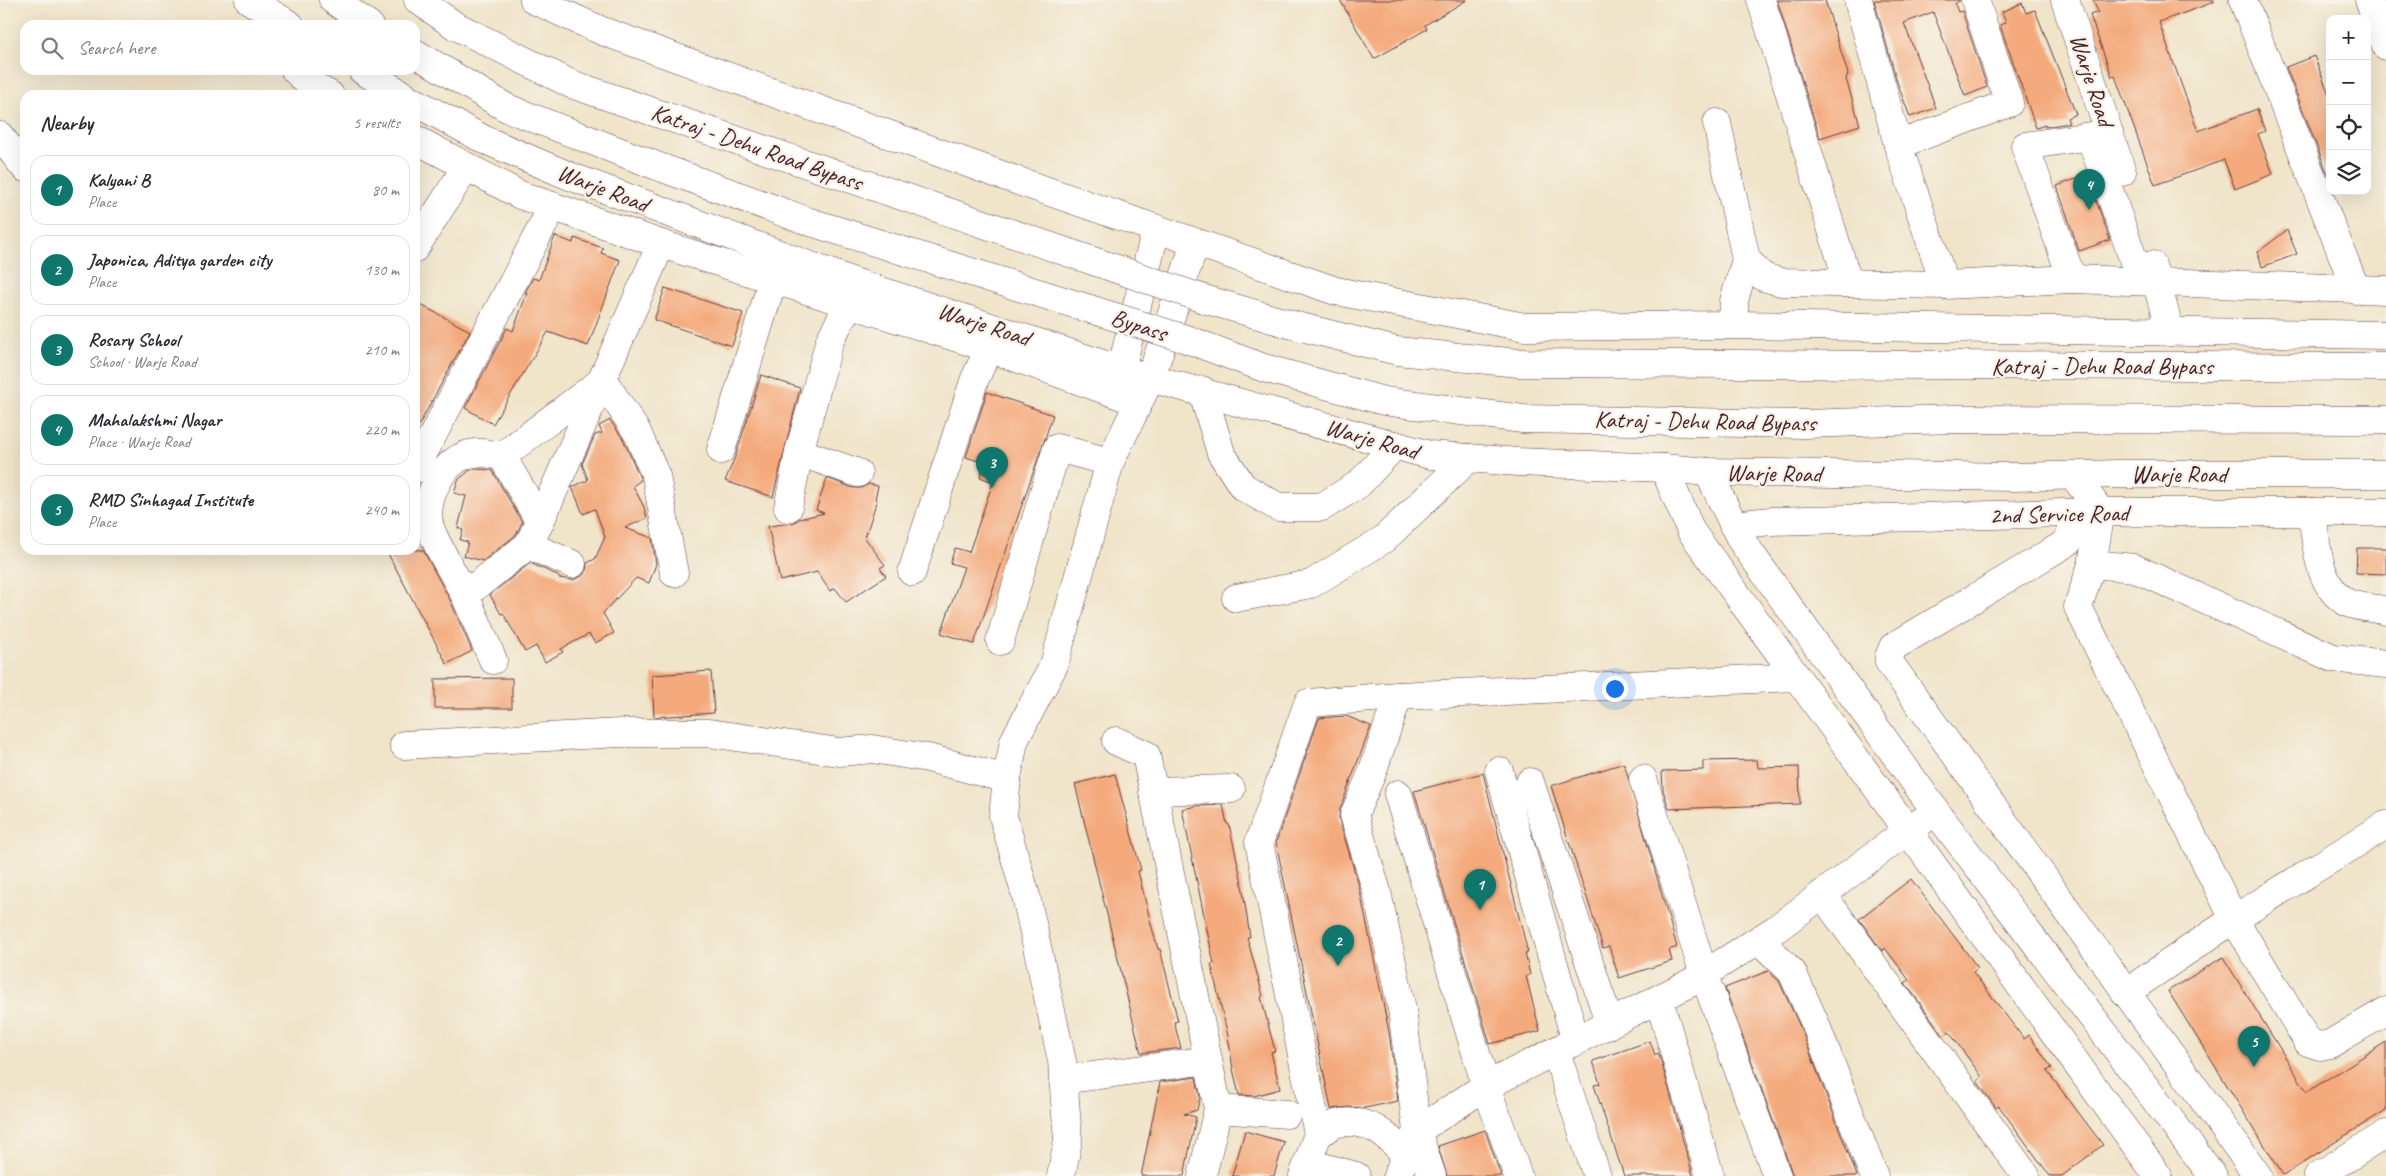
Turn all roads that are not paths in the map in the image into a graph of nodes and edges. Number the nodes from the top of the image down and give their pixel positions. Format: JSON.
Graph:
{"nodes":[{"id":1,"x":249,"y":0,"type":"edge"},
{"id":2,"x":333,"y":0,"type":"edge"},
{"id":3,"x":418,"y":0,"type":"edge"},
{"id":4,"x":534,"y":0,"type":"edge"},
{"id":5,"x":1761,"y":0,"type":"edge"},
{"id":6,"x":1858,"y":0,"type":"edge"},
{"id":7,"x":1975,"y":0,"type":"edge"},
{"id":8,"x":2065,"y":0,"type":"edge"},
{"id":9,"x":2243,"y":0,"type":"edge"},
{"id":10,"x":2369,"y":0,"type":"edge"},
{"id":11,"x":282,"y":20,"type":"edge"},
{"id":12,"x":362,"y":20,"type":"edge"},
{"id":13,"x":2386,"y":46,"type":"edge"},
{"id":14,"x":420,"y":56,"type":"edge"},
{"id":15,"x":299,"y":75,"type":"edge"},
{"id":16,"x":370,"y":75,"type":"edge"},
{"id":17,"x":321,"y":90,"type":"edge"},
{"id":18,"x":395,"y":90,"type":"edge"},
{"id":19,"x":420,"y":105,"type":"edge"},
{"id":20,"x":1717,"y":123,"type":"dead end"},
{"id":21,"x":0,"y":136,"type":"edge"},
{"id":22,"x":420,"y":143,"type":"edge"},
{"id":23,"x":1898,"y":145,"type":"junction"},
{"id":24,"x":20,"y":162,"type":"edge"},
{"id":25,"x":466,"y":167,"type":"junction"},
{"id":26,"x":553,"y":206,"type":"junction"},
{"id":27,"x":1156,"y":229,"type":"junction"},
{"id":28,"x":420,"y":240,"type":"edge"},
{"id":29,"x":1196,"y":243,"type":"junction"},
{"id":30,"x":661,"y":244,"type":"junction"},
{"id":31,"x":1746,"y":259,"type":"junction"},
{"id":32,"x":1108,"y":266,"type":"joint"},
{"id":33,"x":773,"y":279,"type":"junction"},
{"id":34,"x":2072,"y":280,"type":"junction"},
{"id":35,"x":1848,"y":282,"type":"junction"},
{"id":36,"x":2149,"y":282,"type":"junction"},
{"id":37,"x":1945,"y":285,"type":"junction"},
{"id":38,"x":2356,"y":290,"type":"junction"},
{"id":39,"x":2386,"y":290,"type":"edge"},
{"id":40,"x":1204,"y":299,"type":"joint"},
{"id":41,"x":849,"y":304,"type":"junction"},
{"id":42,"x":1090,"y":309,"type":"joint"},
{"id":43,"x":1734,"y":325,"type":"junction"},
{"id":44,"x":2170,"y":332,"type":"junction"},
{"id":45,"x":2386,"y":335,"type":"edge"},
{"id":46,"x":1189,"y":340,"type":"joint"},
{"id":47,"x":989,"y":348,"type":"junction"},
{"id":48,"x":2386,"y":368,"type":"edge"},
{"id":49,"x":1122,"y":370,"type":"junction"},
{"id":50,"x":1151,"y":377,"type":"junction"},
{"id":51,"x":603,"y":380,"type":"junction"},
{"id":52,"x":1202,"y":390,"type":"junction"},
{"id":53,"x":1139,"y":402,"type":"junction"},
{"id":54,"x":2386,"y":420,"type":"edge"},
{"id":55,"x":1394,"y":445,"type":"junction"},
{"id":56,"x":721,"y":450,"type":"dead end"},
{"id":57,"x":799,"y":452,"type":"junction"},
{"id":58,"x":502,"y":456,"type":"junction"},
{"id":59,"x":1469,"y":458,"type":"junction"},
{"id":60,"x":420,"y":459,"type":"edge"},
{"id":61,"x":1110,"y":462,"type":"junction"},
{"id":62,"x":1664,"y":468,"type":"junction"},
{"id":63,"x":1708,"y":472,"type":"junction"},
{"id":64,"x":858,"y":473,"type":"dead end"},
{"id":65,"x":2386,"y":474,"type":"edge"},
{"id":66,"x":2073,"y":475,"type":"junction"},
{"id":67,"x":788,"y":508,"type":"dead end"},
{"id":68,"x":2088,"y":512,"type":"junction"},
{"id":69,"x":2312,"y":512,"type":"junction"},
{"id":70,"x":2386,"y":512,"type":"edge"},
{"id":71,"x":1733,"y":524,"type":"junction"},
{"id":72,"x":534,"y":534,"type":"junction"},
{"id":73,"x":572,"y":564,"type":"dead end"},
{"id":74,"x":2092,"y":564,"type":"junction"},
{"id":75,"x":912,"y":572,"type":"dead end"},
{"id":76,"x":674,"y":573,"type":"dead end"},
{"id":77,"x":465,"y":596,"type":"junction"},
{"id":78,"x":1236,"y":598,"type":"dead end"},
{"id":79,"x":2386,"y":611,"type":"edge"},
{"id":80,"x":1000,"y":642,"type":"dead end"},
{"id":81,"x":493,"y":660,"type":"dead end"},
{"id":82,"x":2386,"y":664,"type":"edge"},
{"id":83,"x":1786,"y":678,"type":"junction"},
{"id":84,"x":1398,"y":696,"type":"junction"},
{"id":85,"x":1116,"y":740,"type":"dead end"},
{"id":86,"x":404,"y":745,"type":"dead end"},
{"id":87,"x":1499,"y":771,"type":"dead end"},
{"id":88,"x":1007,"y":778,"type":"junction"},
{"id":89,"x":1643,"y":779,"type":"dead end"},
{"id":90,"x":1530,"y":782,"type":"dead end"},
{"id":91,"x":1232,"y":789,"type":"dead end"},
{"id":92,"x":1153,"y":791,"type":"junction"},
{"id":93,"x":1398,"y":794,"type":"dead end"},
{"id":94,"x":1937,"y":813,"type":"junction"},
{"id":95,"x":2386,"y":825,"type":"edge"},
{"id":96,"x":1908,"y":830,"type":"junction"},
{"id":97,"x":1822,"y":894,"type":"junction"},
{"id":98,"x":2234,"y":919,"type":"junction"},
{"id":99,"x":1759,"y":940,"type":"junction"},
{"id":100,"x":1704,"y":975,"type":"junction"},
{"id":101,"x":2126,"y":993,"type":"junction"},
{"id":102,"x":1659,"y":999,"type":"junction"},
{"id":103,"x":2386,"y":1011,"type":"edge"},
{"id":104,"x":1607,"y":1026,"type":"junction"},
{"id":105,"x":1566,"y":1047,"type":"junction"},
{"id":106,"x":1208,"y":1060,"type":"junction"},
{"id":107,"x":1063,"y":1080,"type":"junction"},
{"id":108,"x":1486,"y":1086,"type":"junction"},
{"id":109,"x":1218,"y":1109,"type":"junction"},
{"id":110,"x":1287,"y":1114,"type":"dead end"},
{"id":111,"x":1417,"y":1130,"type":"junction"},
{"id":112,"x":1318,"y":1134,"type":"junction"},
{"id":113,"x":2386,"y":1134,"type":"edge"},
{"id":114,"x":1402,"y":1166,"type":"edge"},
{"id":115,"x":1306,"y":1170,"type":"edge"},
{"id":116,"x":1061,"y":1176,"type":"edge"},
{"id":117,"x":1202,"y":1176,"type":"edge"},
{"id":118,"x":1356,"y":1176,"type":"edge"},
{"id":119,"x":1432,"y":1176,"type":"edge"},
{"id":120,"x":1518,"y":1176,"type":"edge"},
{"id":121,"x":1597,"y":1176,"type":"edge"},
{"id":122,"x":1710,"y":1176,"type":"edge"},
{"id":123,"x":1777,"y":1176,"type":"edge"},
{"id":124,"x":1874,"y":1176,"type":"edge"},
{"id":125,"x":2026,"y":1176,"type":"edge"},
{"id":126,"x":2158,"y":1176,"type":"edge"},
{"id":127,"x":2213,"y":1176,"type":"edge"},
{"id":128,"x":2258,"y":1176,"type":"edge"},
{"id":129,"x":2318,"y":1176,"type":"edge"}],
"edges":[{"from":1,"to":11,"type":"main road"},
{"from":2,"to":12,"type":"main road"},
{"from":3,"to":32,"type":"main road","name":"Katraj - Dehu Road Bypass"},
{"from":4,"to":27,"type":"main road"},
{"from":5,"to":35,"type":"main road"},
{"from":6,"to":23,"type":"main road"},
{"from":7,"to":23,"type":"main road"},
{"from":8,"to":36,"type":"main road","name":"Warje Road"},
{"from":9,"to":38,"type":"main road"},
{"from":10,"to":13,"type":"main road"},
{"from":14,"to":42,"type":"main road","name":"Katraj - Dehu Road Bypass"},
{"from":15,"to":17,"type":"main road"},
{"from":16,"to":18,"type":"main road"},
{"from":19,"to":49,"type":"main road","name":"Warje Road"},
{"from":20,"to":31,"type":"main road"},
{"from":21,"to":24,"type":"main road"},
{"from":22,"to":25,"type":"main road"},
{"from":23,"to":37,"type":"main road"},
{"from":25,"to":26,"type":"main road"},
{"from":25,"to":28,"type":"main road"},
{"from":26,"to":30,"type":"main road"},
{"from":26,"to":60,"type":"main road"},
{"from":27,"to":29,"type":"main road"},
{"from":27,"to":49,"type":"main road"},
{"from":29,"to":43,"type":"main road"},
{"from":29,"to":50,"type":"main road"},
{"from":30,"to":33,"type":"main road"},
{"from":30,"to":51,"type":"main road"},
{"from":31,"to":35,"type":"main road"},
{"from":31,"to":43,"type":"main road"},
{"from":32,"to":40,"type":"main road","name":"Bypass","bridge":true},
{"from":33,"to":41,"type":"main road"},
{"from":33,"to":56,"type":"main road"},
{"from":34,"to":36,"type":"main road"},
{"from":34,"to":36,"type":"main road"},
{"from":34,"to":37,"type":"main road"},
{"from":35,"to":37,"type":"main road"},
{"from":36,"to":38,"type":"main road"},
{"from":36,"to":44,"type":"main road","name":"Warje Road"},
{"from":38,"to":39,"type":"main road"},
{"from":40,"to":48,"type":"main road","name":"Katraj - Dehu Road Bypass"},
{"from":41,"to":47,"type":"main road"},
{"from":41,"to":57,"type":"main road"},
{"from":42,"to":46,"type":"main road","name":"Bypass","bridge":true},
{"from":43,"to":44,"type":"main road"},
{"from":44,"to":45,"type":"main road"},
{"from":46,"to":54,"type":"main road","name":"Katraj - Dehu Road Bypass"},
{"from":47,"to":53,"type":"main road"},
{"from":47,"to":75,"type":"main road"},
{"from":49,"to":50,"type":"main road","name":"Warje Road"},
{"from":50,"to":52,"type":"main road","name":"Warje Road"},
{"from":50,"to":53,"type":"main road"},
{"from":51,"to":58,"type":"main road"},
{"from":51,"to":72,"type":"main road"},
{"from":51,"to":76,"type":"main road"},
{"from":52,"to":55,"type":"main road","name":"Warje Road"},
{"from":52,"to":55,"type":"main road"},
{"from":53,"to":61,"type":"main road"},
{"from":55,"to":59,"type":"main road","name":"Warje Road"},
{"from":57,"to":64,"type":"main road"},
{"from":57,"to":67,"type":"main road"},
{"from":58,"to":72,"type":"main road"},
{"from":58,"to":77,"type":"main road"},
{"from":59,"to":62,"type":"main road","name":"Warje Road"},
{"from":59,"to":78,"type":"main road"},
{"from":61,"to":80,"type":"main road"},
{"from":61,"to":88,"type":"main road"},
{"from":62,"to":63,"type":"main road","name":"Warje Road"},
{"from":62,"to":83,"type":"main road"},
{"from":63,"to":66,"type":"main road","name":"Warje Road"},
{"from":63,"to":71,"type":"main road"},
{"from":65,"to":66,"type":"main road","name":"Warje Road"},
{"from":66,"to":68,"type":"main road"},
{"from":68,"to":69,"type":"main road","name":"2nd Service Road"},
{"from":68,"to":71,"type":"main road","name":"2nd Service Road"},
{"from":68,"to":74,"type":"main road"},
{"from":68,"to":101,"type":"main road"},
{"from":69,"to":70,"type":"main road","name":"2nd Service Road"},
{"from":69,"to":79,"type":"main road"},
{"from":71,"to":94,"type":"main road"},
{"from":72,"to":73,"type":"main road"},
{"from":72,"to":77,"type":"main road"},
{"from":74,"to":82,"type":"main road"},
{"from":74,"to":98,"type":"main road"},
{"from":77,"to":81,"type":"main road"},
{"from":83,"to":84,"type":"main road"},
{"from":83,"to":96,"type":"main road"},
{"from":84,"to":111,"type":"main road"},
{"from":84,"to":112,"type":"main road"},
{"from":85,"to":92,"type":"main road"},
{"from":86,"to":88,"type":"main road"},
{"from":87,"to":105,"type":"main road"},
{"from":88,"to":107,"type":"main road"},
{"from":89,"to":100,"type":"main road"},
{"from":90,"to":104,"type":"main road"},
{"from":91,"to":92,"type":"main road"},
{"from":92,"to":106,"type":"main road"},
{"from":93,"to":108,"type":"main road"},
{"from":94,"to":96,"type":"main road"},
{"from":94,"to":127,"type":"main road"},
{"from":95,"to":98,"type":"main road"},
{"from":96,"to":97,"type":"main road"},
{"from":96,"to":126,"type":"main road"},
{"from":97,"to":99,"type":"main road"},
{"from":97,"to":125,"type":"main road"},
{"from":98,"to":101,"type":"main road"},
{"from":98,"to":103,"type":"main road"},
{"from":99,"to":100,"type":"main road"},
{"from":99,"to":124,"type":"main road"},
{"from":100,"to":102,"type":"main road"},
{"from":100,"to":123,"type":"main road"},
{"from":101,"to":128,"type":"main road"},
{"from":102,"to":104,"type":"main road"},
{"from":102,"to":122,"type":"main road"},
{"from":104,"to":105,"type":"main road"},
{"from":105,"to":108,"type":"main road"},
{"from":105,"to":121,"type":"main road"},
{"from":106,"to":107,"type":"main road"},
{"from":106,"to":109,"type":"main road"},
{"from":107,"to":116,"type":"main road"},
{"from":108,"to":111,"type":"main road"},
{"from":108,"to":120,"type":"main road"},
{"from":109,"to":110,"type":"main road"},
{"from":109,"to":117,"type":"main road"},
{"from":111,"to":114,"type":"main road"},
{"from":111,"to":119,"type":"main road"},
{"from":112,"to":114,"type":"main road"},
{"from":112,"to":115,"type":"main road"},
{"from":113,"to":129,"type":"main road"},
{"from":115,"to":118,"type":"main road"}]}
